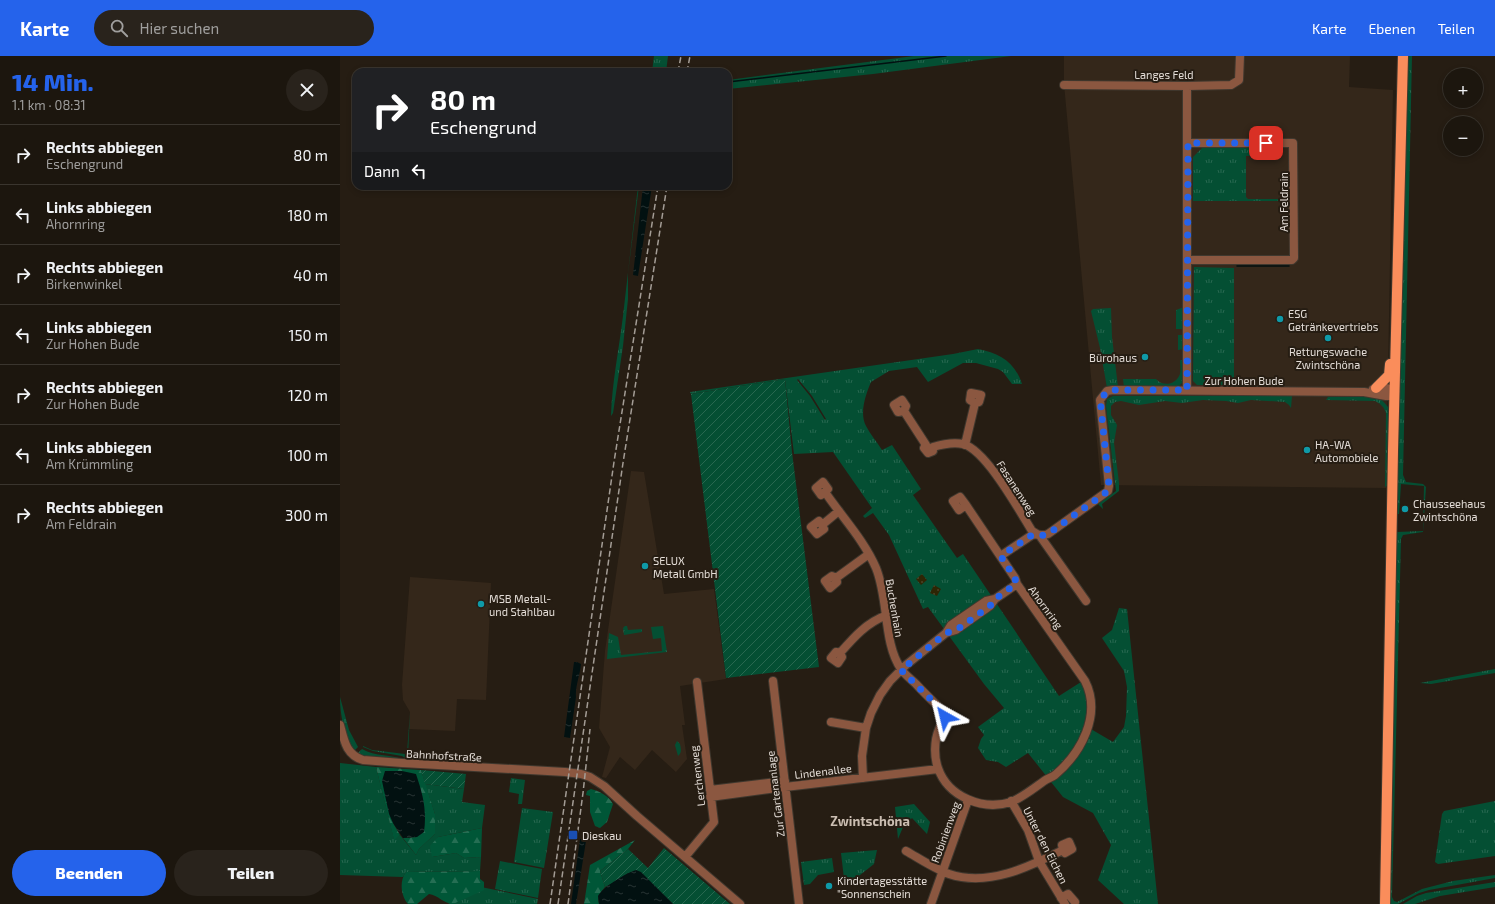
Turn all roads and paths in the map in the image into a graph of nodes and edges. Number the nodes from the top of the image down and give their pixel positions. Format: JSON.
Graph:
{"nodes":[{"id":1,"x":1240,"y":56,"type":"edge"},
{"id":2,"x":1403,"y":56,"type":"edge"},
{"id":3,"x":1064,"y":85,"type":"dead end"},
{"id":4,"x":1187,"y":86,"type":"junction"},
{"id":5,"x":1188,"y":143,"type":"junction"},
{"id":6,"x":1188,"y":260,"type":"junction"},
{"id":7,"x":1397,"y":324,"type":"junction"},
{"id":8,"x":1376,"y":388,"type":"junction"},
{"id":9,"x":1187,"y":390,"type":"junction"},
{"id":10,"x":1364,"y":392,"type":"junction"},
{"id":11,"x":1395,"y":394,"type":"junction"},
{"id":12,"x":974,"y":402,"type":"dead end"},
{"id":13,"x":904,"y":411,"type":"dead end"},
{"id":14,"x":965,"y":444,"type":"junction"},
{"id":15,"x":825,"y":492,"type":"dead end"},
{"id":16,"x":966,"y":505,"type":"dead end"},
{"id":17,"x":839,"y":511,"type":"junction"},
{"id":18,"x":822,"y":525,"type":"dead end"},
{"id":19,"x":1038,"y":534,"type":"junction"},
{"id":20,"x":869,"y":554,"type":"junction"},
{"id":21,"x":1002,"y":558,"type":"junction"},
{"id":22,"x":836,"y":578,"type":"dead end"},
{"id":23,"x":1016,"y":584,"type":"junction"},
{"id":24,"x":1086,"y":601,"type":"dead end"},
{"id":25,"x":887,"y":615,"type":"junction"},
{"id":26,"x":840,"y":653,"type":"dead end"},
{"id":27,"x":901,"y":670,"type":"junction"},
{"id":28,"x":773,"y":681,"type":"dead end"},
{"id":29,"x":697,"y":682,"type":"dead end"},
{"id":30,"x":831,"y":722,"type":"dead end"},
{"id":31,"x":340,"y":725,"type":"edge"},
{"id":32,"x":866,"y":728,"type":"junction"},
{"id":33,"x":937,"y":766,"type":"junction"},
{"id":34,"x":863,"y":775,"type":"junction"},
{"id":35,"x":785,"y":784,"type":"junction"},
{"id":36,"x":710,"y":793,"type":"junction"},
{"id":37,"x":968,"y":800,"type":"junction"},
{"id":38,"x":1011,"y":802,"type":"junction"},
{"id":39,"x":1063,"y":850,"type":"dead end"},
{"id":40,"x":906,"y":851,"type":"dead end"},
{"id":41,"x":685,"y":857,"type":"junction"},
{"id":42,"x":1039,"y":861,"type":"junction"},
{"id":43,"x":942,"y":871,"type":"junction"},
{"id":44,"x":1063,"y":901,"type":"edge"},
{"id":45,"x":1075,"y":903,"type":"edge"},
{"id":46,"x":740,"y":904,"type":"edge"},
{"id":47,"x":799,"y":904,"type":"edge"},
{"id":48,"x":931,"y":904,"type":"edge"},
{"id":49,"x":1385,"y":904,"type":"edge"}],
"edges":[{"from":1,"to":4,"type":"street","name":"Langes Feld"},
{"from":2,"to":7,"type":"main road"},
{"from":3,"to":4,"type":"street","name":"Langes Feld"},
{"from":4,"to":5,"type":"street"},
{"from":5,"to":6,"type":"street"},
{"from":5,"to":6,"type":"street","name":"Am Feldrain"},
{"from":6,"to":9,"type":"street"},
{"from":7,"to":8,"type":"main road"},
{"from":7,"to":11,"type":"main road"},
{"from":8,"to":10,"type":"street","name":"Zur Hohen Bude"},
{"from":8,"to":11,"type":"street"},
{"from":9,"to":10,"type":"street","name":"Zur Hohen Bude"},
{"from":9,"to":19,"type":"street","name":"Zur Hohen Bude"},
{"from":10,"to":11,"type":"street","name":"Zur Hohen Bude"},
{"from":11,"to":49,"type":"main road"},
{"from":12,"to":14,"type":"street"},
{"from":13,"to":14,"type":"street"},
{"from":14,"to":19,"type":"street","name":"Fasanenweg"},
{"from":15,"to":17,"type":"street","name":"Buchenhain"},
{"from":16,"to":21,"type":"street","name":"Ahornring"},
{"from":17,"to":18,"type":"street"},
{"from":17,"to":20,"type":"street","name":"Buchenhain"},
{"from":19,"to":21,"type":"street"},
{"from":19,"to":24,"type":"street","name":"Fasanenweg"},
{"from":20,"to":22,"type":"street"},
{"from":20,"to":25,"type":"street","name":"Buchenhain"},
{"from":21,"to":23,"type":"street","name":"Ahornring"},
{"from":23,"to":27,"type":"street"},
{"from":23,"to":38,"type":"street","name":"Ahornring"},
{"from":25,"to":26,"type":"street"},
{"from":25,"to":27,"type":"street","name":"Buchenhain"},
{"from":27,"to":32,"type":"street"},
{"from":27,"to":33,"type":"street"},
{"from":28,"to":35,"type":"street","name":"Zur Gartenanlage"},
{"from":29,"to":36,"type":"street","name":"Lerchenweg"},
{"from":30,"to":32,"type":"street"},
{"from":31,"to":41,"type":"street","name":"Bahnhofstraße"},
{"from":32,"to":34,"type":"street"},
{"from":33,"to":34,"type":"street","name":"Lindenallee"},
{"from":33,"to":37,"type":"street","name":"Ahornring"},
{"from":34,"to":35,"type":"street","name":"Lindenallee"},
{"from":35,"to":36,"type":"street","name":"Lindenallee"},
{"from":35,"to":47,"type":"street","name":"Zur Gartenanlage"},
{"from":36,"to":41,"type":"street","name":"Lerchenweg"},
{"from":37,"to":38,"type":"street","name":"Ahornring"},
{"from":37,"to":43,"type":"street","name":"Robinienweg"},
{"from":38,"to":42,"type":"street","name":"Unter den Eichen"},
{"from":39,"to":42,"type":"street"},
{"from":40,"to":43,"type":"street","name":"Robinienweg"},
{"from":41,"to":46,"type":"street","name":"Bahnhofstraße"},
{"from":42,"to":43,"type":"street"},
{"from":42,"to":44,"type":"street","name":"Unter den Eichen"},
{"from":43,"to":48,"type":"street","name":"Robinienweg"},
{"from":44,"to":45,"type":"street","name":"Unter den Eichen"}]}
